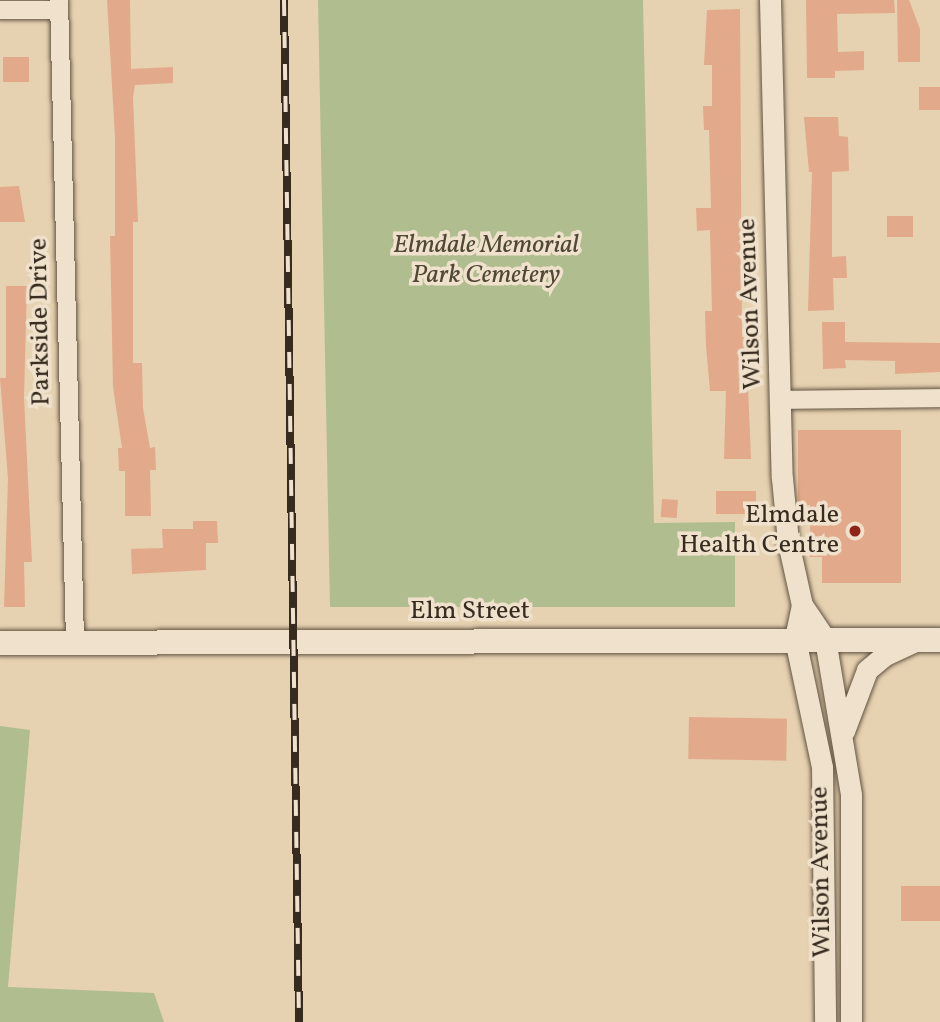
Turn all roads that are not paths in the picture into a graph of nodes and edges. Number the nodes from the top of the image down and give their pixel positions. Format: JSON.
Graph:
{"nodes":[{"id":1,"x":770,"y":0,"type":"edge"},
{"id":2,"x":59,"y":5,"type":"edge"},
{"id":3,"x":0,"y":10,"type":"edge"},
{"id":4,"x":940,"y":398,"type":"edge"},
{"id":5,"x":781,"y":400,"type":"junction"},
{"id":6,"x":802,"y":604,"type":"junction"},
{"id":7,"x":795,"y":639,"type":"junction"},
{"id":8,"x":825,"y":639,"type":"junction"},
{"id":9,"x":928,"y":640,"type":"edge"},
{"id":10,"x":0,"y":643,"type":"edge"},
{"id":11,"x":75,"y":643,"type":"junction"},
{"id":12,"x":843,"y":736,"type":"junction"},
{"id":13,"x":851,"y":956,"type":"junction"},
{"id":14,"x":827,"y":957,"type":"junction"},
{"id":15,"x":825,"y":1022,"type":"edge"},
{"id":16,"x":851,"y":1022,"type":"edge"}],
"edges":[{"from":1,"to":5,"type":"street","name":"Wilson Avenue"},
{"from":2,"to":3,"type":"street"},
{"from":2,"to":11,"type":"street","name":"Parkside Drive"},
{"from":4,"to":5,"type":"street"},
{"from":5,"to":6,"type":"street","name":"Wilson Avenue"},
{"from":6,"to":7,"type":"street","name":"Wilson Avenue"},
{"from":6,"to":8,"type":"street","name":"Wilson Avenue"},
{"from":7,"to":8,"type":"main road","name":"Elm Street"},
{"from":7,"to":11,"type":"main road","name":"Elm Street"},
{"from":7,"to":14,"type":"street","name":"Wilson Avenue"},
{"from":8,"to":9,"type":"main road","name":"Elm Street"},
{"from":8,"to":12,"type":"street","name":"Wilson Avenue"},
{"from":9,"to":12,"type":"street"},
{"from":10,"to":11,"type":"main road","name":"Elm Street"},
{"from":12,"to":13,"type":"street","name":"Wilson Avenue"},
{"from":13,"to":14,"type":"street"},
{"from":13,"to":16,"type":"street","name":"Wilson Avenue"},
{"from":14,"to":15,"type":"street","name":"Wilson Avenue"}]}
